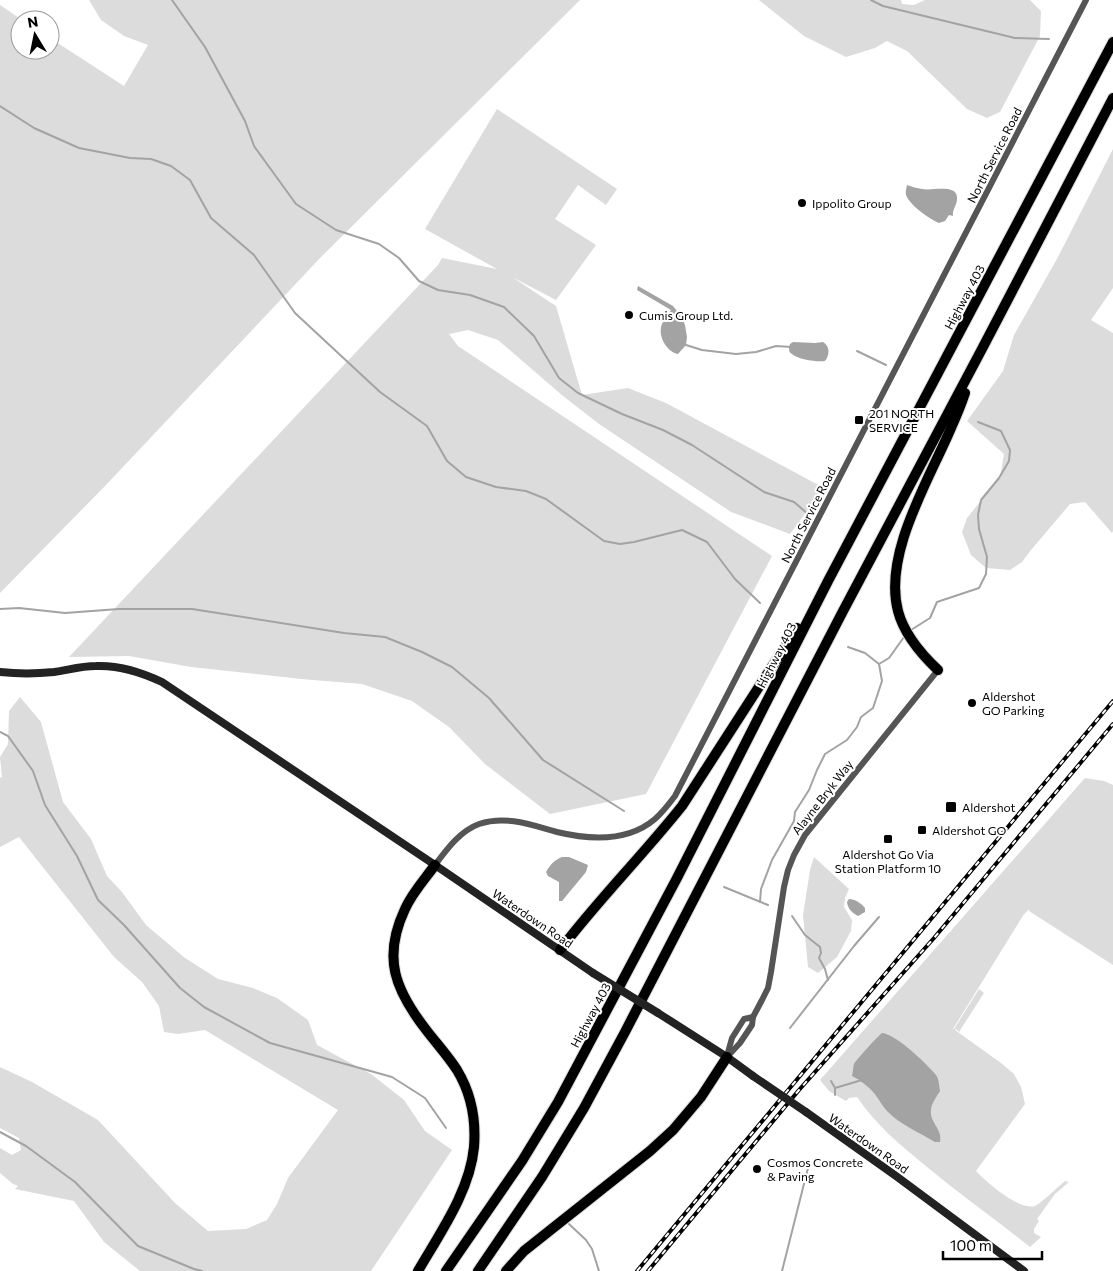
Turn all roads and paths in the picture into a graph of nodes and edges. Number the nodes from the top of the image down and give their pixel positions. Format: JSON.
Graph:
{"nodes":[{"id":1,"x":1086,"y":0,"type":"edge"},
{"id":2,"x":1113,"y":42,"type":"edge"},
{"id":3,"x":1113,"y":98,"type":"edge"},
{"id":4,"x":983,"y":347,"type":"junction"},
{"id":5,"x":828,"y":581,"type":"junction"},
{"id":6,"x":938,"y":670,"type":"joint"},
{"id":7,"x":0,"y":672,"type":"edge"},
{"id":8,"x":435,"y":865,"type":"junction"},
{"id":9,"x":560,"y":950,"type":"junction"},
{"id":10,"x":726,"y":1057,"type":"junction"},
{"id":11,"x":418,"y":1271,"type":"edge"},
{"id":12,"x":446,"y":1271,"type":"edge"},
{"id":13,"x":478,"y":1271,"type":"edge"},
{"id":14,"x":506,"y":1271,"type":"edge"},
{"id":15,"x":1024,"y":1271,"type":"edge"}],
"edges":[{"from":1,"to":8,"type":"street","name":"North Service Road"},
{"from":2,"to":5,"type":"highway","name":"Highway 403"},
{"from":3,"to":4,"type":"highway"},
{"from":4,"to":6,"type":"highway"},
{"from":4,"to":13,"type":"highway"},
{"from":5,"to":9,"type":"highway"},
{"from":5,"to":12,"type":"highway","name":"Highway 403"},
{"from":6,"to":10,"type":"street","name":"Alayne Bryk Way"},
{"from":7,"to":8,"type":"main road","name":"Waterdown Road"},
{"from":8,"to":9,"type":"main road","name":"Waterdown Road"},
{"from":8,"to":11,"type":"highway"},
{"from":9,"to":10,"type":"main road","name":"Waterdown Road","bridge":true},
{"from":10,"to":14,"type":"highway"},
{"from":10,"to":15,"type":"main road","name":"Waterdown Road","bridge":true}]}
